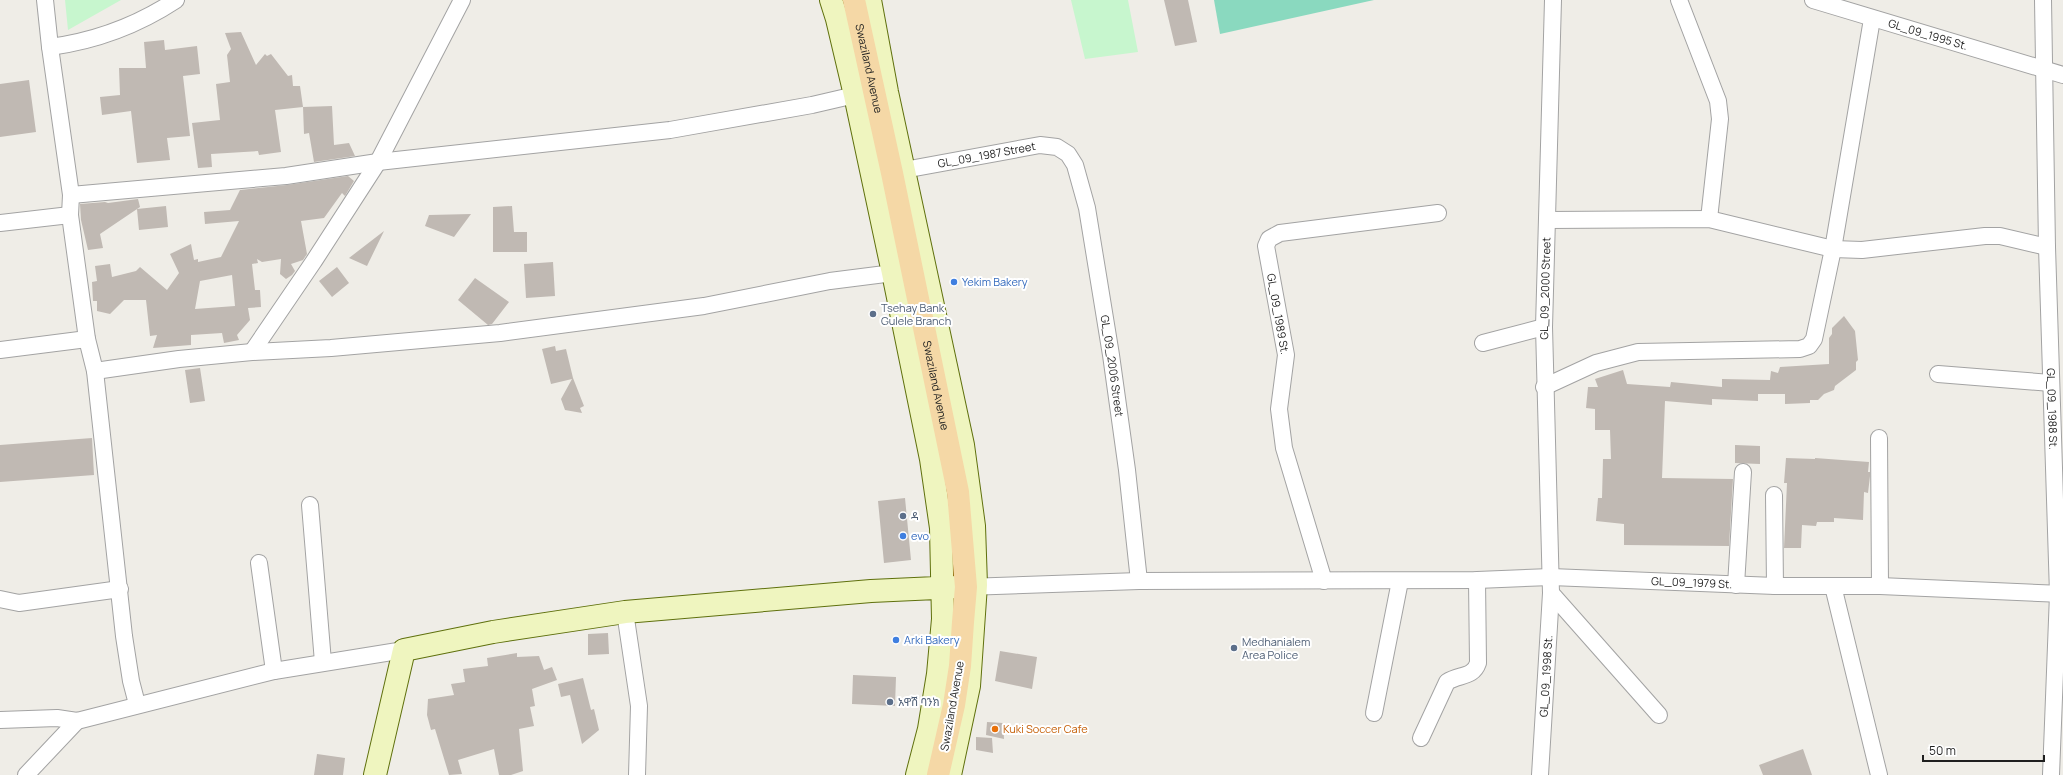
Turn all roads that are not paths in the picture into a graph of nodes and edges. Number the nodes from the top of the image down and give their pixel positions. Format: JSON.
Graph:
{"nodes":[{"id":1,"x":45,"y":0,"type":"edge"},
{"id":2,"x":176,"y":0,"type":"edge"},
{"id":3,"x":462,"y":0,"type":"edge"},
{"id":4,"x":831,"y":0,"type":"edge"},
{"id":5,"x":845,"y":0,"type":"edge"},
{"id":6,"x":854,"y":0,"type":"edge"},
{"id":7,"x":870,"y":0,"type":"edge"},
{"id":8,"x":1553,"y":0,"type":"edge"},
{"id":9,"x":1679,"y":0,"type":"edge"},
{"id":10,"x":1813,"y":0,"type":"edge"},
{"id":11,"x":2043,"y":0,"type":"edge"},
{"id":12,"x":1872,"y":19,"type":"junction"},
{"id":13,"x":50,"y":47,"type":"junction"},
{"id":14,"x":2043,"y":68,"type":"junction"},
{"id":15,"x":2063,"y":75,"type":"edge"},
{"id":16,"x":855,"y":95,"type":"junction"},
{"id":17,"x":1068,"y":154,"type":"joint"},
{"id":18,"x":378,"y":162,"type":"junction"},
{"id":19,"x":904,"y":170,"type":"junction"},
{"id":20,"x":71,"y":195,"type":"junction"},
{"id":21,"x":1438,"y":213,"type":"dead end"},
{"id":22,"x":70,"y":215,"type":"junction"},
{"id":23,"x":1708,"y":219,"type":"junction"},
{"id":24,"x":1548,"y":220,"type":"junction"},
{"id":25,"x":0,"y":223,"type":"edge"},
{"id":26,"x":2047,"y":247,"type":"junction"},
{"id":27,"x":1833,"y":249,"type":"junction"},
{"id":28,"x":893,"y":272,"type":"junction"},
{"id":29,"x":1544,"y":327,"type":"junction"},
{"id":30,"x":87,"y":339,"type":"junction"},
{"id":31,"x":1483,"y":343,"type":"dead end"},
{"id":32,"x":0,"y":350,"type":"edge"},
{"id":33,"x":252,"y":352,"type":"junction"},
{"id":34,"x":95,"y":371,"type":"junction"},
{"id":35,"x":1938,"y":374,"type":"dead end"},
{"id":36,"x":2051,"y":383,"type":"junction"},
{"id":37,"x":1544,"y":387,"type":"junction"},
{"id":38,"x":1879,"y":438,"type":"dead end"},
{"id":39,"x":1743,"y":472,"type":"dead end"},
{"id":40,"x":1774,"y":495,"type":"dead end"},
{"id":41,"x":310,"y":505,"type":"dead end"},
{"id":42,"x":259,"y":563,"type":"dead end"},
{"id":43,"x":1478,"y":580,"type":"junction"},
{"id":44,"x":1139,"y":581,"type":"junction"},
{"id":45,"x":1324,"y":581,"type":"junction"},
{"id":46,"x":1400,"y":581,"type":"junction"},
{"id":47,"x":1551,"y":585,"type":"junction"},
{"id":48,"x":1736,"y":585,"type":"junction"},
{"id":49,"x":959,"y":586,"type":"junction"},
{"id":50,"x":1775,"y":586,"type":"junction"},
{"id":51,"x":1833,"y":586,"type":"junction"},
{"id":52,"x":1880,"y":586,"type":"junction"},
{"id":53,"x":120,"y":589,"type":"junction"},
{"id":54,"x":2061,"y":594,"type":"edge"},
{"id":55,"x":0,"y":598,"type":"edge"},
{"id":56,"x":625,"y":612,"type":"junction"},
{"id":57,"x":404,"y":650,"type":"junction"},
{"id":58,"x":323,"y":662,"type":"junction"},
{"id":59,"x":274,"y":671,"type":"junction"},
{"id":60,"x":137,"y":704,"type":"junction"},
{"id":61,"x":1374,"y":713,"type":"dead end"},
{"id":62,"x":1659,"y":715,"type":"dead end"},
{"id":63,"x":0,"y":720,"type":"edge"},
{"id":64,"x":77,"y":721,"type":"junction"},
{"id":65,"x":1421,"y":738,"type":"dead end"},
{"id":66,"x":26,"y":775,"type":"edge"},
{"id":67,"x":375,"y":775,"type":"edge"},
{"id":68,"x":637,"y":775,"type":"edge"},
{"id":69,"x":917,"y":775,"type":"edge"},
{"id":70,"x":928,"y":775,"type":"edge"},
{"id":71,"x":938,"y":775,"type":"edge"},
{"id":72,"x":950,"y":775,"type":"edge"},
{"id":73,"x":1540,"y":775,"type":"edge"},
{"id":74,"x":1880,"y":775,"type":"edge"},
{"id":75,"x":2051,"y":775,"type":"edge"}],
"edges":[{"from":1,"to":13,"type":"street"},
{"from":2,"to":13,"type":"street"},
{"from":3,"to":18,"type":"street"},
{"from":4,"to":16,"type":"main road"},
{"from":5,"to":49,"type":"main road","name":"Swaziland Avenue"},
{"from":6,"to":49,"type":"main road","name":"Swaziland Avenue"},
{"from":7,"to":19,"type":"main road"},
{"from":8,"to":24,"type":"street","name":"GL_09_2000 Street"},
{"from":9,"to":23,"type":"street"},
{"from":10,"to":12,"type":"street","name":"GL_09_1995 St."},
{"from":11,"to":14,"type":"street","name":"GL_09_1988 St."},
{"from":12,"to":14,"type":"street","name":"GL_09_1995 St."},
{"from":12,"to":27,"type":"street"},
{"from":13,"to":20,"type":"street"},
{"from":14,"to":15,"type":"street","name":"GL_09_1995 St."},
{"from":14,"to":26,"type":"street","name":"GL_09_1988 St."},
{"from":16,"to":18,"type":"street"},
{"from":16,"to":28,"type":"main road"},
{"from":17,"to":19,"type":"street","name":"GL_09_1987 Street"},
{"from":17,"to":44,"type":"street","name":"GL_09_2006 Street"},
{"from":18,"to":20,"type":"street"},
{"from":18,"to":33,"type":"street"},
{"from":19,"to":49,"type":"main road"},
{"from":20,"to":22,"type":"street"},
{"from":21,"to":45,"type":"street","name":"GL_09_1989 St."},
{"from":22,"to":25,"type":"street"},
{"from":22,"to":30,"type":"street"},
{"from":23,"to":24,"type":"street"},
{"from":23,"to":27,"type":"street"},
{"from":24,"to":29,"type":"street","name":"GL_09_2000 Street"},
{"from":26,"to":27,"type":"street"},
{"from":26,"to":36,"type":"street","name":"GL_09_1988 St."},
{"from":27,"to":37,"type":"street"},
{"from":28,"to":33,"type":"street"},
{"from":28,"to":49,"type":"main road"},
{"from":29,"to":31,"type":"street"},
{"from":29,"to":37,"type":"street","name":"GL_09_2000 Street"},
{"from":30,"to":32,"type":"street"},
{"from":30,"to":34,"type":"street"},
{"from":33,"to":34,"type":"street"},
{"from":34,"to":53,"type":"street"},
{"from":35,"to":36,"type":"street"},
{"from":36,"to":54,"type":"street","name":"GL_09_1988 St."},
{"from":37,"to":47,"type":"street","name":"GL_09_2000 Street"},
{"from":38,"to":52,"type":"street"},
{"from":39,"to":48,"type":"street"},
{"from":40,"to":50,"type":"street"},
{"from":41,"to":58,"type":"street"},
{"from":42,"to":59,"type":"street"},
{"from":43,"to":46,"type":"street","name":"GL_09_1979 St."},
{"from":43,"to":47,"type":"street","name":"GL_09_1979 St."},
{"from":43,"to":65,"type":"street"},
{"from":44,"to":45,"type":"street","name":"GL_09_1979 St."},
{"from":44,"to":49,"type":"street","name":"GL_09_1979 St."},
{"from":45,"to":46,"type":"street","name":"GL_09_1979 St."},
{"from":46,"to":61,"type":"street"},
{"from":47,"to":48,"type":"street","name":"GL_09_1979 St."},
{"from":47,"to":62,"type":"street"},
{"from":47,"to":73,"type":"street","name":"GL_09_1998 St."},
{"from":48,"to":50,"type":"street","name":"GL_09_1979 St."},
{"from":49,"to":56,"type":"main road"},
{"from":49,"to":69,"type":"main road"},
{"from":49,"to":70,"type":"main road","name":"Swaziland Avenue"},
{"from":49,"to":71,"type":"main road","name":"Swaziland Avenue"},
{"from":49,"to":72,"type":"main road"},
{"from":50,"to":51,"type":"street","name":"GL_09_1979 St."},
{"from":51,"to":52,"type":"street","name":"GL_09_1979 St."},
{"from":51,"to":74,"type":"street"},
{"from":52,"to":54,"type":"street","name":"GL_09_1979 St."},
{"from":53,"to":55,"type":"street"},
{"from":53,"to":60,"type":"street"},
{"from":54,"to":75,"type":"street","name":"GL_09_1988 St."},
{"from":56,"to":57,"type":"main road"},
{"from":56,"to":68,"type":"street"},
{"from":57,"to":58,"type":"street"},
{"from":57,"to":67,"type":"main road"},
{"from":58,"to":59,"type":"street"},
{"from":59,"to":60,"type":"street"},
{"from":60,"to":64,"type":"street"},
{"from":63,"to":64,"type":"street"},
{"from":64,"to":66,"type":"street"}]}
